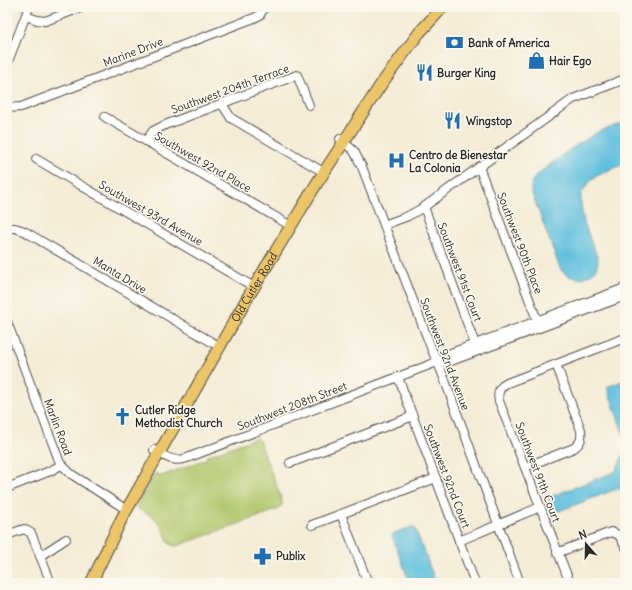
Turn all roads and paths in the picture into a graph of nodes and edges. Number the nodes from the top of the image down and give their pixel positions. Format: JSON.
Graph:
{"nodes":[{"id":1,"x":29,"y":7,"type":"edge"},
{"id":2,"x":83,"y":7,"type":"edge"},
{"id":3,"x":435,"y":7,"type":"edge"},
{"id":4,"x":443,"y":7,"type":"edge"},
{"id":5,"x":264,"y":8,"type":"edge"},
{"id":6,"x":26,"y":16,"type":"junction"},
{"id":7,"x":409,"y":43,"type":"junction"},
{"id":8,"x":7,"y":64,"type":"edge"},
{"id":9,"x":625,"y":78,"type":"edge"},
{"id":10,"x":222,"y":104,"type":"junction"},
{"id":11,"x":309,"y":106,"type":"dead end"},
{"id":12,"x":7,"y":108,"type":"edge"},
{"id":13,"x":105,"y":117,"type":"dead end"},
{"id":14,"x":342,"y":140,"type":"junction"},
{"id":15,"x":146,"y":141,"type":"junction"},
{"id":16,"x":36,"y":159,"type":"dead end"},
{"id":17,"x":479,"y":167,"type":"junction"},
{"id":18,"x":320,"y":170,"type":"junction"},
{"id":19,"x":424,"y":207,"type":"junction"},
{"id":20,"x":289,"y":224,"type":"junction"},
{"id":21,"x":384,"y":225,"type":"junction"},
{"id":22,"x":7,"y":228,"type":"edge"},
{"id":23,"x":253,"y":286,"type":"junction"},
{"id":24,"x":625,"y":288,"type":"edge"},
{"id":25,"x":625,"y":296,"type":"edge"},
{"id":26,"x":7,"y":322,"type":"edge"},
{"id":27,"x":538,"y":324,"type":"junction"},
{"id":28,"x":625,"y":338,"type":"edge"},
{"id":29,"x":475,"y":344,"type":"junction"},
{"id":30,"x":218,"y":346,"type":"junction"},
{"id":31,"x":437,"y":362,"type":"junction"},
{"id":32,"x":556,"y":364,"type":"junction"},
{"id":33,"x":398,"y":377,"type":"junction"},
{"id":34,"x":413,"y":416,"type":"junction"},
{"id":35,"x":157,"y":452,"type":"junction"},
{"id":36,"x":290,"y":463,"type":"dead end"},
{"id":37,"x":62,"y":465,"type":"junction"},
{"id":38,"x":525,"y":466,"type":"junction"},
{"id":39,"x":436,"y":478,"type":"junction"},
{"id":40,"x":7,"y":488,"type":"edge"},
{"id":41,"x":124,"y":508,"type":"junction"},
{"id":42,"x":540,"y":508,"type":"junction"},
{"id":43,"x":341,"y":514,"type":"junction"},
{"id":44,"x":312,"y":525,"type":"dead end"},
{"id":45,"x":498,"y":525,"type":"junction"},
{"id":46,"x":7,"y":535,"type":"edge"},
{"id":47,"x":66,"y":539,"type":"dead end"},
{"id":48,"x":459,"y":541,"type":"junction"},
{"id":49,"x":625,"y":546,"type":"edge"},
{"id":50,"x":557,"y":552,"type":"junction"},
{"id":51,"x":40,"y":556,"type":"junction"},
{"id":52,"x":51,"y":583,"type":"edge"},
{"id":53,"x":84,"y":583,"type":"edge"},
{"id":54,"x":91,"y":583,"type":"edge"},
{"id":55,"x":368,"y":583,"type":"edge"},
{"id":56,"x":475,"y":583,"type":"edge"},
{"id":57,"x":520,"y":583,"type":"edge"},
{"id":58,"x":570,"y":583,"type":"edge"}],
"edges":[{"from":1,"to":6,"type":"street"},
{"from":2,"to":6,"type":"street"},
{"from":3,"to":7,"type":"main road","name":"Old Cutler Road"},
{"from":4,"to":7,"type":"main road","name":"Old Cutler Road"},
{"from":5,"to":12,"type":"street","name":"Marine Drive"},
{"from":6,"to":8,"type":"street"},
{"from":7,"to":14,"type":"main road","name":"Old Cutler Road"},
{"from":9,"to":17,"type":"street"},
{"from":10,"to":11,"type":"street","name":"Southwest 204th Terrace"},
{"from":10,"to":15,"type":"street","name":"Southwest 204th Terrace"},
{"from":10,"to":18,"type":"street"},
{"from":13,"to":15,"type":"street","name":"Southwest 92nd Place"},
{"from":14,"to":18,"type":"main road","name":"Old Cutler Road"},
{"from":14,"to":20,"type":"main road","name":"Old Cutler Road"},
{"from":14,"to":21,"type":"street","name":"Southwest 92nd Avenue"},
{"from":15,"to":20,"type":"street","name":"Southwest 92nd Place"},
{"from":16,"to":23,"type":"street","name":"Southwest 93rd Avenue"},
{"from":17,"to":19,"type":"street"},
{"from":17,"to":27,"type":"street","name":"Southwest 90th Place"},
{"from":18,"to":20,"type":"main road","name":"Old Cutler Road"},
{"from":19,"to":21,"type":"street"},
{"from":19,"to":29,"type":"street","name":"Southwest 91st Court"},
{"from":20,"to":23,"type":"main road","name":"Old Cutler Road"},
{"from":21,"to":31,"type":"street","name":"Southwest 92nd Avenue"},
{"from":22,"to":30,"type":"street","name":"Manta Drive"},
{"from":23,"to":30,"type":"main road","name":"Old Cutler Road"},
{"from":24,"to":27,"type":"street","name":"Southwest 208th Street"},
{"from":25,"to":27,"type":"street","name":"Southwest 208th Street"},
{"from":26,"to":37,"type":"street","name":"Marlin Road"},
{"from":27,"to":29,"type":"street","name":"Southwest 208th Street"},
{"from":27,"to":31,"type":"street","name":"Southwest 208th Street"},
{"from":28,"to":32,"type":"street"},
{"from":29,"to":31,"type":"street","name":"Southwest 208th Street"},
{"from":30,"to":35,"type":"main road","name":"Old Cutler Road"},
{"from":31,"to":33,"type":"street","name":"Southwest 208th Street"},
{"from":31,"to":45,"type":"street","name":"Southwest 92nd Avenue"},
{"from":32,"to":38,"type":"street"},
{"from":32,"to":38,"type":"street","name":"Southwest 91th Court"},
{"from":33,"to":34,"type":"street","name":"Southwest 92nd Court"},
{"from":33,"to":35,"type":"street","name":"Southwest 208th Street"},
{"from":34,"to":36,"type":"street"},
{"from":34,"to":39,"type":"street","name":"Southwest 92nd Court"},
{"from":35,"to":41,"type":"main road","name":"Old Cutler Road"},
{"from":37,"to":40,"type":"street"},
{"from":37,"to":41,"type":"street","name":"Marlin Road"},
{"from":38,"to":42,"type":"street","name":"Southwest 91th Court"},
{"from":39,"to":43,"type":"street"},
{"from":39,"to":48,"type":"street","name":"Southwest 92nd Court"},
{"from":41,"to":53,"type":"main road","name":"Old Cutler Road"},
{"from":41,"to":54,"type":"main road","name":"Old Cutler Road"},
{"from":42,"to":45,"type":"street"},
{"from":42,"to":50,"type":"street","name":"Southwest 91th Court"},
{"from":43,"to":44,"type":"street"},
{"from":43,"to":55,"type":"street"},
{"from":45,"to":48,"type":"street"},
{"from":45,"to":57,"type":"street","name":"Southwest 92nd Avenue"},
{"from":46,"to":51,"type":"street"},
{"from":47,"to":51,"type":"street"},
{"from":48,"to":56,"type":"street","name":"Southwest 92nd Court"},
{"from":49,"to":50,"type":"street"},
{"from":50,"to":58,"type":"street","name":"Southwest 91th Court"},
{"from":51,"to":52,"type":"street"}]}
